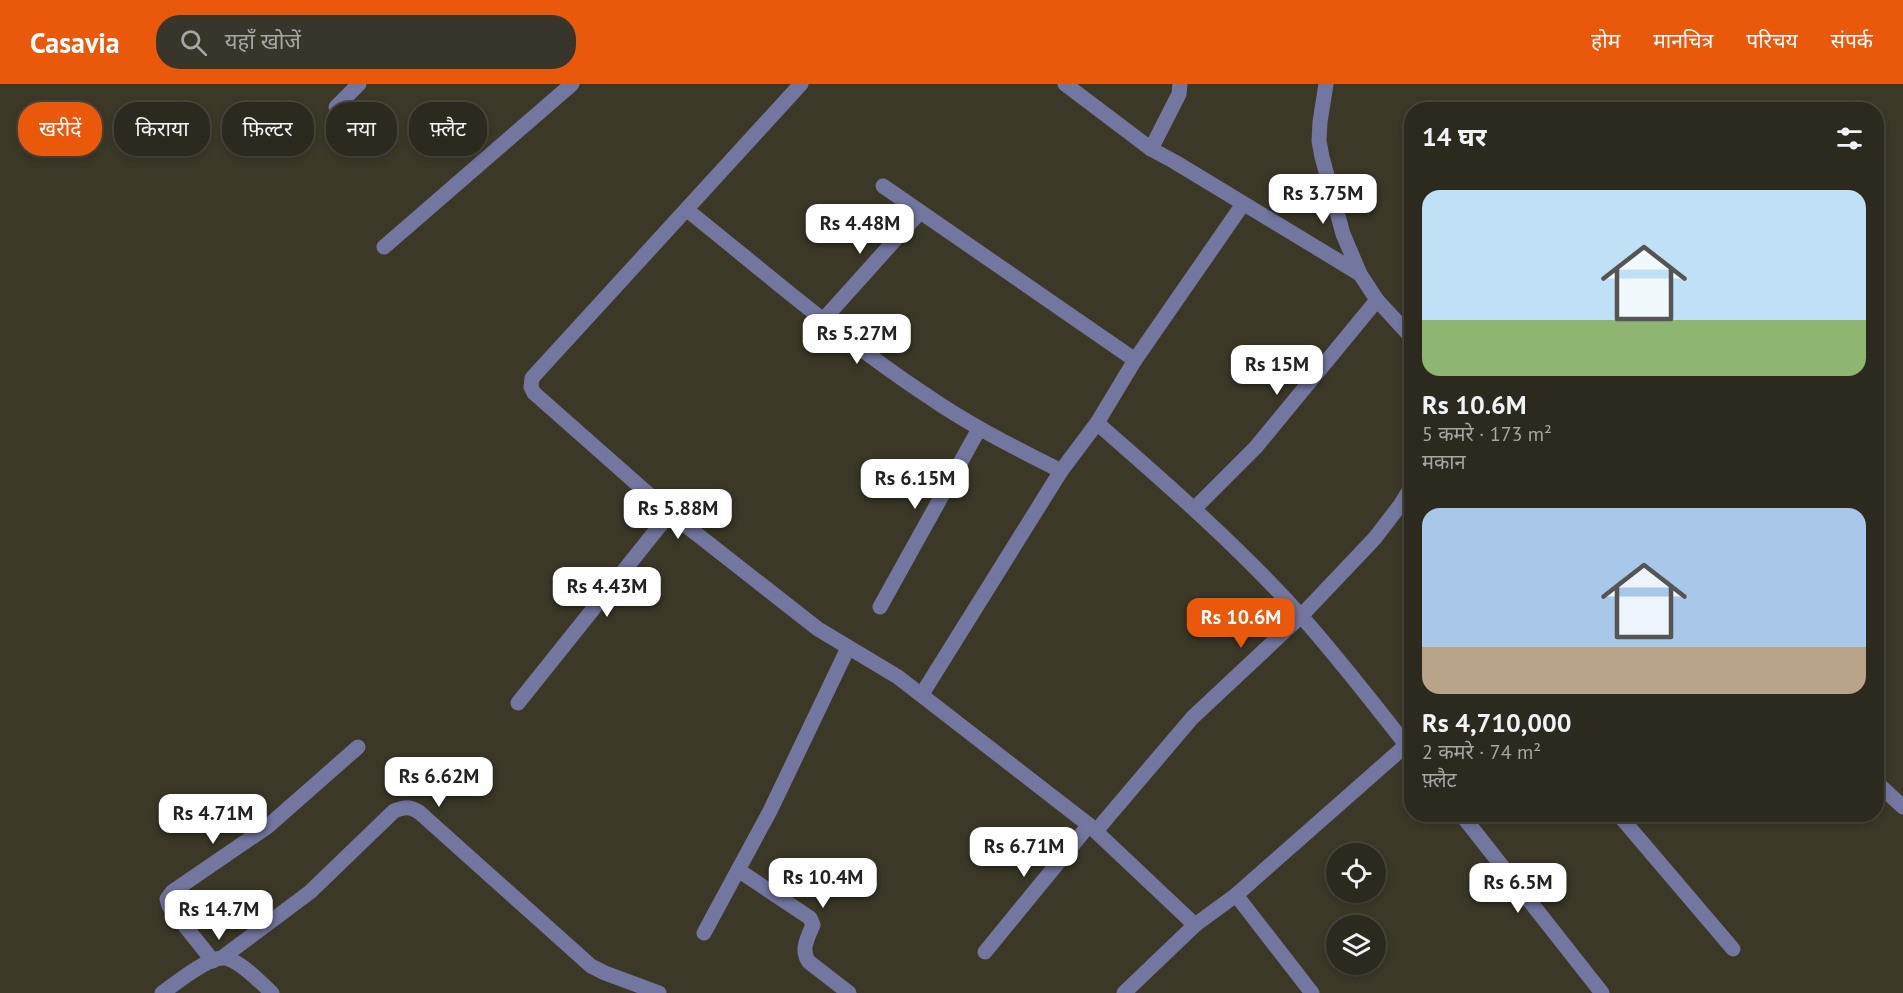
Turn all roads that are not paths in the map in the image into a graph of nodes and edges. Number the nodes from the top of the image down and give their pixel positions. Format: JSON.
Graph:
{"nodes":[{"id":1,"x":359,"y":84,"type":"edge"},
{"id":2,"x":572,"y":84,"type":"edge"},
{"id":3,"x":801,"y":84,"type":"edge"},
{"id":4,"x":1065,"y":84,"type":"edge"},
{"id":5,"x":1180,"y":84,"type":"edge"},
{"id":6,"x":1326,"y":84,"type":"edge"},
{"id":7,"x":341,"y":102,"type":"edge"},
{"id":8,"x":1151,"y":150,"type":"junction"},
{"id":9,"x":883,"y":186,"type":"dead end"},
{"id":10,"x":1243,"y":204,"type":"junction"},
{"id":11,"x":687,"y":210,"type":"junction"},
{"id":12,"x":920,"y":212,"type":"junction"},
{"id":13,"x":384,"y":247,"type":"dead end"},
{"id":14,"x":1360,"y":274,"type":"junction"},
{"id":15,"x":1377,"y":300,"type":"junction"},
{"id":16,"x":824,"y":319,"type":"junction"},
{"id":17,"x":1404,"y":329,"type":"edge"},
{"id":18,"x":1135,"y":360,"type":"junction"},
{"id":19,"x":1097,"y":423,"type":"junction"},
{"id":20,"x":979,"y":429,"type":"junction"},
{"id":21,"x":1061,"y":471,"type":"junction"},
{"id":22,"x":1404,"y":499,"type":"edge"},
{"id":23,"x":1195,"y":508,"type":"junction"},
{"id":24,"x":670,"y":513,"type":"junction"},
{"id":25,"x":880,"y":607,"type":"dead end"},
{"id":26,"x":1301,"y":616,"type":"junction"},
{"id":27,"x":848,"y":648,"type":"junction"},
{"id":28,"x":922,"y":694,"type":"junction"},
{"id":29,"x":518,"y":703,"type":"dead end"},
{"id":30,"x":1404,"y":739,"type":"edge"},
{"id":31,"x":358,"y":747,"type":"dead end"},
{"id":32,"x":1404,"y":751,"type":"edge"},
{"id":33,"x":1884,"y":789,"type":"edge"},
{"id":34,"x":1903,"y":807,"type":"edge"},
{"id":35,"x":1467,"y":822,"type":"edge"},
{"id":36,"x":1625,"y":822,"type":"edge"},
{"id":37,"x":1093,"y":828,"type":"junction"},
{"id":38,"x":738,"y":870,"type":"junction"},
{"id":39,"x":1236,"y":895,"type":"junction"},
{"id":40,"x":1195,"y":925,"type":"junction"},
{"id":41,"x":704,"y":933,"type":"dead end"},
{"id":42,"x":1733,"y":949,"type":"dead end"},
{"id":43,"x":984,"y":952,"type":"dead end"},
{"id":44,"x":218,"y":959,"type":"junction"},
{"id":45,"x":162,"y":993,"type":"edge"},
{"id":46,"x":272,"y":993,"type":"edge"},
{"id":47,"x":659,"y":993,"type":"edge"},
{"id":48,"x":849,"y":993,"type":"edge"},
{"id":49,"x":1124,"y":993,"type":"edge"},
{"id":50,"x":1312,"y":993,"type":"edge"},
{"id":51,"x":1602,"y":993,"type":"edge"}],
"edges":[{"from":1,"to":7,"type":"street"},
{"from":2,"to":13,"type":"street"},
{"from":3,"to":11,"type":"street"},
{"from":4,"to":8,"type":"street"},
{"from":5,"to":8,"type":"street"},
{"from":6,"to":14,"type":"street"},
{"from":8,"to":10,"type":"street"},
{"from":9,"to":12,"type":"street"},
{"from":10,"to":14,"type":"street"},
{"from":10,"to":18,"type":"street"},
{"from":11,"to":16,"type":"street"},
{"from":11,"to":24,"type":"street"},
{"from":12,"to":16,"type":"street"},
{"from":12,"to":18,"type":"street"},
{"from":14,"to":15,"type":"street"},
{"from":15,"to":17,"type":"street"},
{"from":15,"to":23,"type":"street"},
{"from":16,"to":20,"type":"street"},
{"from":18,"to":19,"type":"street"},
{"from":19,"to":21,"type":"street"},
{"from":19,"to":23,"type":"street"},
{"from":20,"to":21,"type":"street"},
{"from":20,"to":25,"type":"street"},
{"from":21,"to":28,"type":"street"},
{"from":22,"to":26,"type":"street"},
{"from":23,"to":26,"type":"street"},
{"from":24,"to":27,"type":"street"},
{"from":24,"to":29,"type":"street"},
{"from":26,"to":30,"type":"street"},
{"from":26,"to":37,"type":"street"},
{"from":27,"to":28,"type":"street"},
{"from":27,"to":38,"type":"street"},
{"from":28,"to":37,"type":"street"},
{"from":31,"to":44,"type":"street"},
{"from":32,"to":39,"type":"street"},
{"from":33,"to":34,"type":"street"},
{"from":35,"to":51,"type":"street"},
{"from":36,"to":42,"type":"street"},
{"from":37,"to":40,"type":"street"},
{"from":37,"to":43,"type":"street"},
{"from":38,"to":41,"type":"street"},
{"from":38,"to":48,"type":"street"},
{"from":39,"to":40,"type":"street"},
{"from":39,"to":50,"type":"street"},
{"from":40,"to":49,"type":"street"},
{"from":44,"to":45,"type":"street"},
{"from":44,"to":46,"type":"street"},
{"from":44,"to":47,"type":"street"}]}
